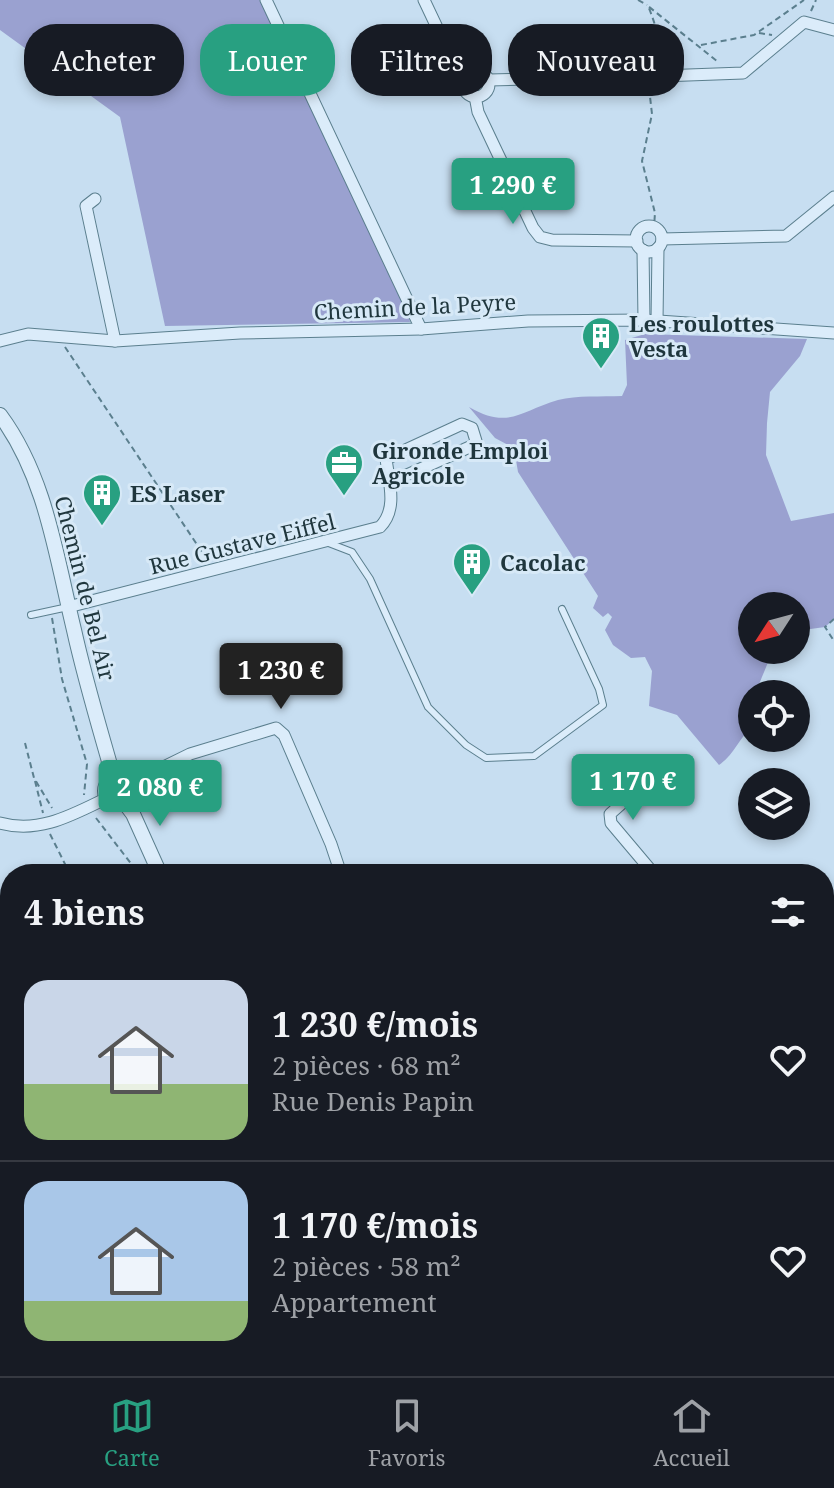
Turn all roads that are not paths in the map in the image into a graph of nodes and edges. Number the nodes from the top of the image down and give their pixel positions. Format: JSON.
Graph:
{"nodes":[{"id":1,"x":266,"y":0,"type":"edge"},
{"id":2,"x":424,"y":0,"type":"edge"},
{"id":3,"x":435,"y":24,"type":"edge"},
{"id":4,"x":834,"y":30,"type":"edge"},
{"id":5,"x":684,"y":71,"type":"edge"},
{"id":6,"x":475,"y":96,"type":"edge"},
{"id":7,"x":834,"y":197,"type":"edge"},
{"id":8,"x":95,"y":199,"type":"dead end"},
{"id":9,"x":660,"y":244,"type":"junction"},
{"id":10,"x":640,"y":245,"type":"junction"},
{"id":11,"x":651,"y":320,"type":"junction"},
{"id":12,"x":421,"y":329,"type":"junction"},
{"id":13,"x":834,"y":333,"type":"edge"},
{"id":14,"x":0,"y":341,"type":"edge"},
{"id":15,"x":115,"y":341,"type":"junction"},
{"id":16,"x":0,"y":415,"type":"edge"},
{"id":17,"x":389,"y":483,"type":"junction"},
{"id":18,"x":326,"y":542,"type":"junction"},
{"id":19,"x":68,"y":607,"type":"junction"},
{"id":20,"x":562,"y":609,"type":"dead end"},
{"id":21,"x":31,"y":615,"type":"dead end"},
{"id":22,"x":655,"y":774,"type":"dead end"},
{"id":23,"x":114,"y":779,"type":"junction"},
{"id":24,"x":129,"y":784,"type":"junction"},
{"id":25,"x":107,"y":798,"type":"junction"},
{"id":26,"x":124,"y":802,"type":"junction"},
{"id":27,"x":0,"y":823,"type":"edge"},
{"id":28,"x":156,"y":864,"type":"edge"},
{"id":29,"x":337,"y":864,"type":"edge"},
{"id":30,"x":643,"y":864,"type":"edge"}],
"edges":[{"from":1,"to":12,"type":"street"},
{"from":2,"to":3,"type":"street"},
{"from":4,"to":5,"type":"street"},
{"from":6,"to":10,"type":"street"},
{"from":7,"to":9,"type":"street"},
{"from":8,"to":15,"type":"street"},
{"from":9,"to":10,"type":"street"},
{"from":9,"to":10,"type":"street"},
{"from":9,"to":11,"type":"street"},
{"from":10,"to":11,"type":"street"},
{"from":11,"to":12,"type":"street","name":"Chemin de la Peyre"},
{"from":11,"to":13,"type":"street","name":"Chemin de la Peyre"},
{"from":12,"to":15,"type":"street","name":"Chemin de la Peyre"},
{"from":14,"to":15,"type":"street","name":"Chemin de la Peyre"},
{"from":16,"to":19,"type":"street","name":"Chemin de Bel Air"},
{"from":17,"to":17,"type":"street","name":"Rue Gustave Eiffel"},
{"from":17,"to":18,"type":"street","name":"Rue Gustave Eiffel"},
{"from":18,"to":19,"type":"street","name":"Rue Gustave Eiffel"},
{"from":18,"to":20,"type":"lane"},
{"from":19,"to":21,"type":"lane"},
{"from":19,"to":23,"type":"street","name":"Chemin de Bel Air"},
{"from":22,"to":30,"type":"street"},
{"from":23,"to":24,"type":"street"},
{"from":23,"to":25,"type":"street"},
{"from":24,"to":26,"type":"street"},
{"from":24,"to":29,"type":"street"},
{"from":25,"to":26,"type":"street"},
{"from":25,"to":27,"type":"street"},
{"from":26,"to":28,"type":"street"}]}
